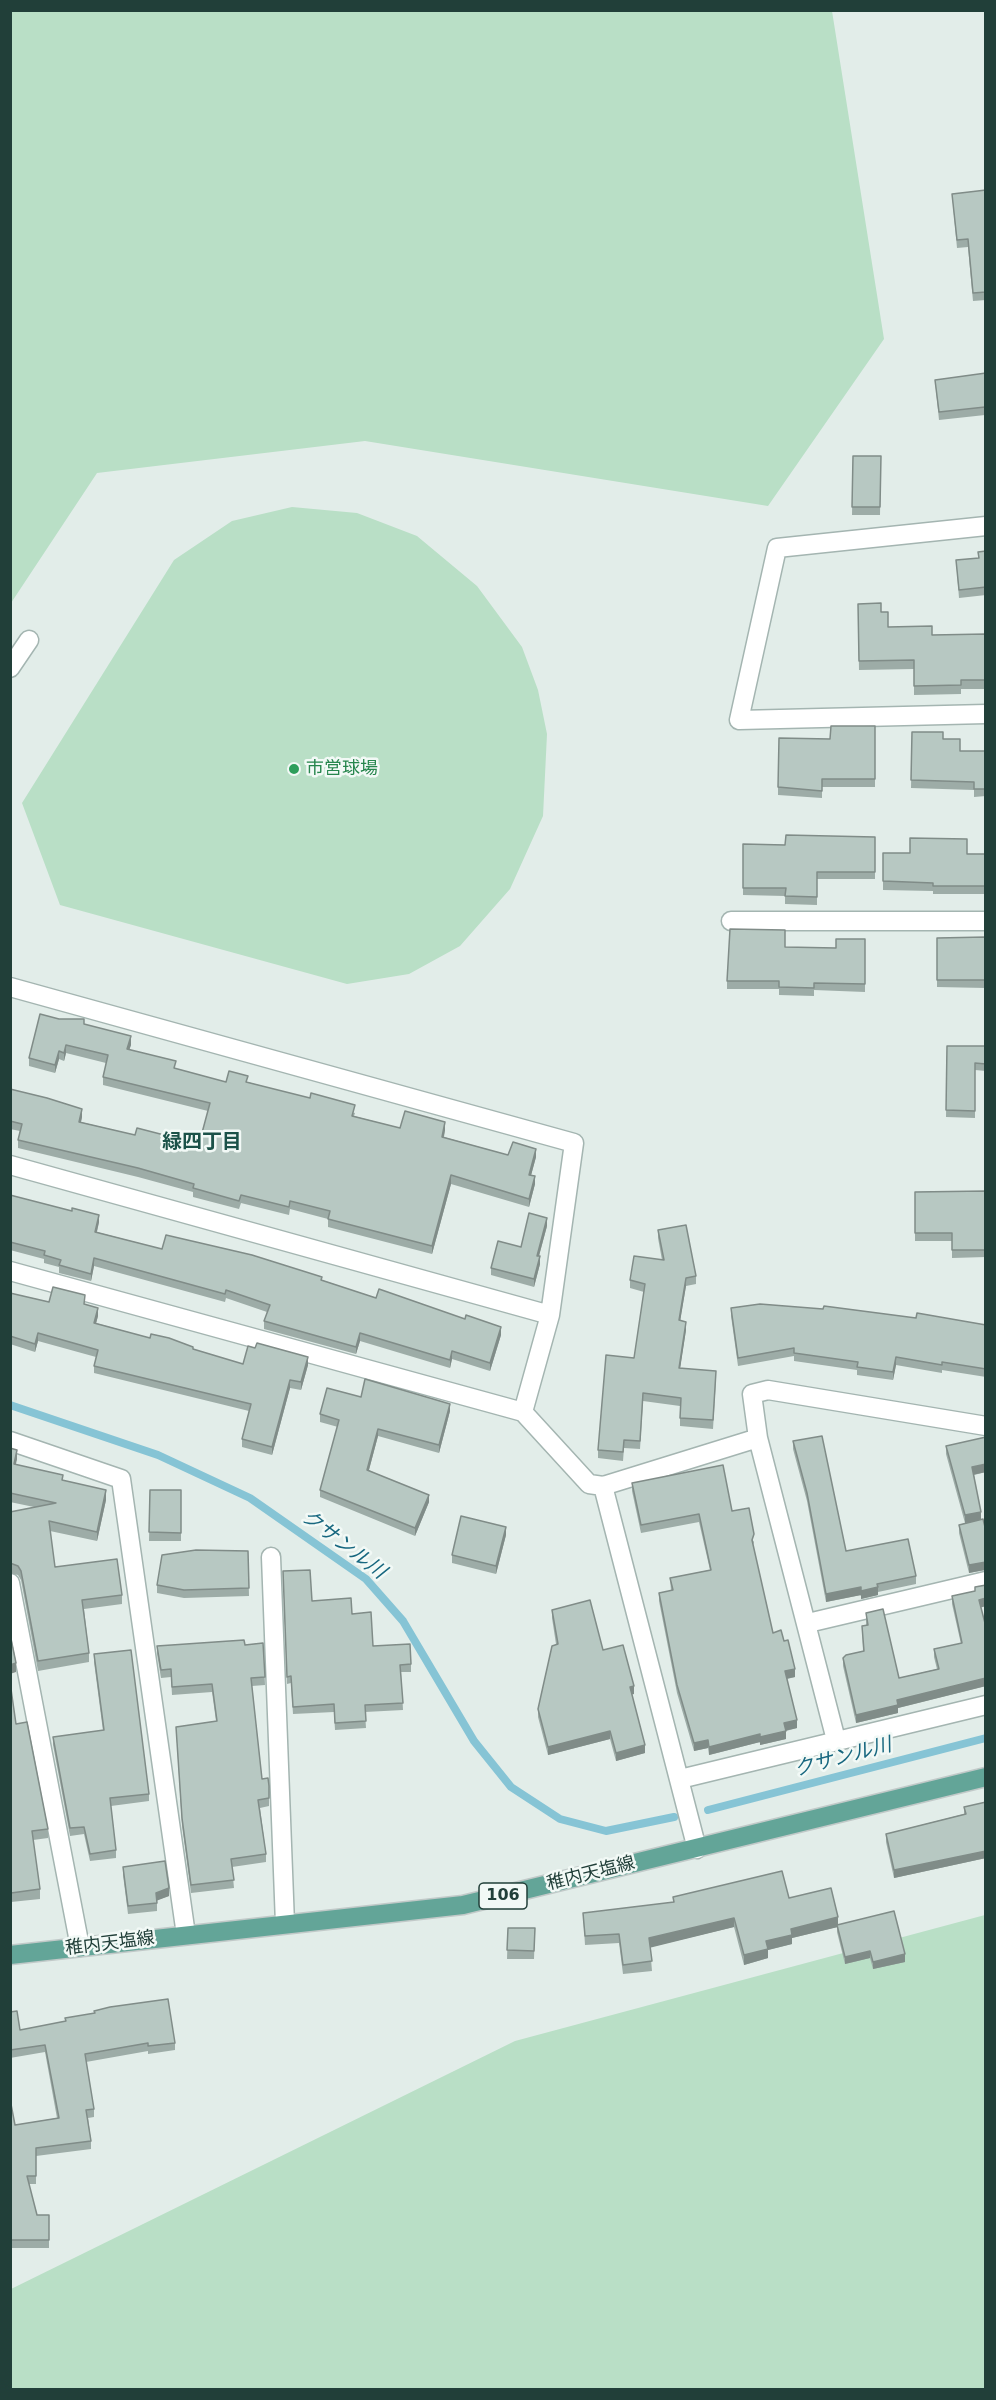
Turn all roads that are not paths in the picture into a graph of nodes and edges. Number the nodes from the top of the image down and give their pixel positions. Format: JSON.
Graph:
{"nodes":[{"id":1,"x":986,"y":526,"type":"edge"},
{"id":2,"x":29,"y":640,"type":"dead end"},
{"id":3,"x":10,"y":668,"type":"edge"},
{"id":4,"x":986,"y":714,"type":"edge"},
{"id":5,"x":730,"y":921,"type":"dead end"},
{"id":6,"x":986,"y":921,"type":"edge"},
{"id":7,"x":10,"y":987,"type":"edge"},
{"id":8,"x":10,"y":1165,"type":"edge"},
{"id":9,"x":10,"y":1271,"type":"edge"},
{"id":10,"x":550,"y":1315,"type":"junction"},
{"id":11,"x":523,"y":1412,"type":"junction"},
{"id":12,"x":986,"y":1426,"type":"edge"},
{"id":13,"x":758,"y":1437,"type":"junction"},
{"id":14,"x":10,"y":1441,"type":"edge"},
{"id":15,"x":603,"y":1486,"type":"junction"},
{"id":16,"x":271,"y":1557,"type":"dead end"},
{"id":17,"x":986,"y":1581,"type":"edge"},
{"id":18,"x":10,"y":1583,"type":"edge"},
{"id":19,"x":808,"y":1623,"type":"junction"},
{"id":20,"x":986,"y":1705,"type":"edge"},
{"id":21,"x":836,"y":1740,"type":"junction"},
{"id":22,"x":986,"y":1777,"type":"edge"},
{"id":23,"x":680,"y":1779,"type":"junction"},
{"id":24,"x":697,"y":1849,"type":"junction"},
{"id":25,"x":285,"y":1924,"type":"junction"},
{"id":26,"x":186,"y":1935,"type":"junction"},
{"id":27,"x":80,"y":1947,"type":"junction"},
{"id":28,"x":10,"y":1955,"type":"edge"}],
"edges":[{"from":1,"to":4,"type":"street"},
{"from":2,"to":3,"type":"street"},
{"from":5,"to":6,"type":"street"},
{"from":7,"to":10,"type":"street"},
{"from":8,"to":10,"type":"street"},
{"from":9,"to":11,"type":"street"},
{"from":10,"to":11,"type":"street"},
{"from":11,"to":15,"type":"street"},
{"from":12,"to":13,"type":"street"},
{"from":13,"to":15,"type":"street"},
{"from":13,"to":19,"type":"street"},
{"from":14,"to":26,"type":"street"},
{"from":15,"to":23,"type":"street"},
{"from":16,"to":25,"type":"street"},
{"from":17,"to":19,"type":"street"},
{"from":18,"to":27,"type":"street"},
{"from":19,"to":21,"type":"street"},
{"from":20,"to":21,"type":"street"},
{"from":21,"to":23,"type":"street"},
{"from":22,"to":24,"type":"main road","name":"稚内天塩線","number":"106"},
{"from":23,"to":24,"type":"street"},
{"from":24,"to":25,"type":"main road","name":"稚内天塩線","number":"106"},
{"from":25,"to":26,"type":"main road","name":"稚内天塩線","number":"106"},
{"from":26,"to":27,"type":"main road","name":"稚内天塩線","number":"106"},
{"from":27,"to":28,"type":"main road","name":"稚内天塩線","number":"106"}]}
